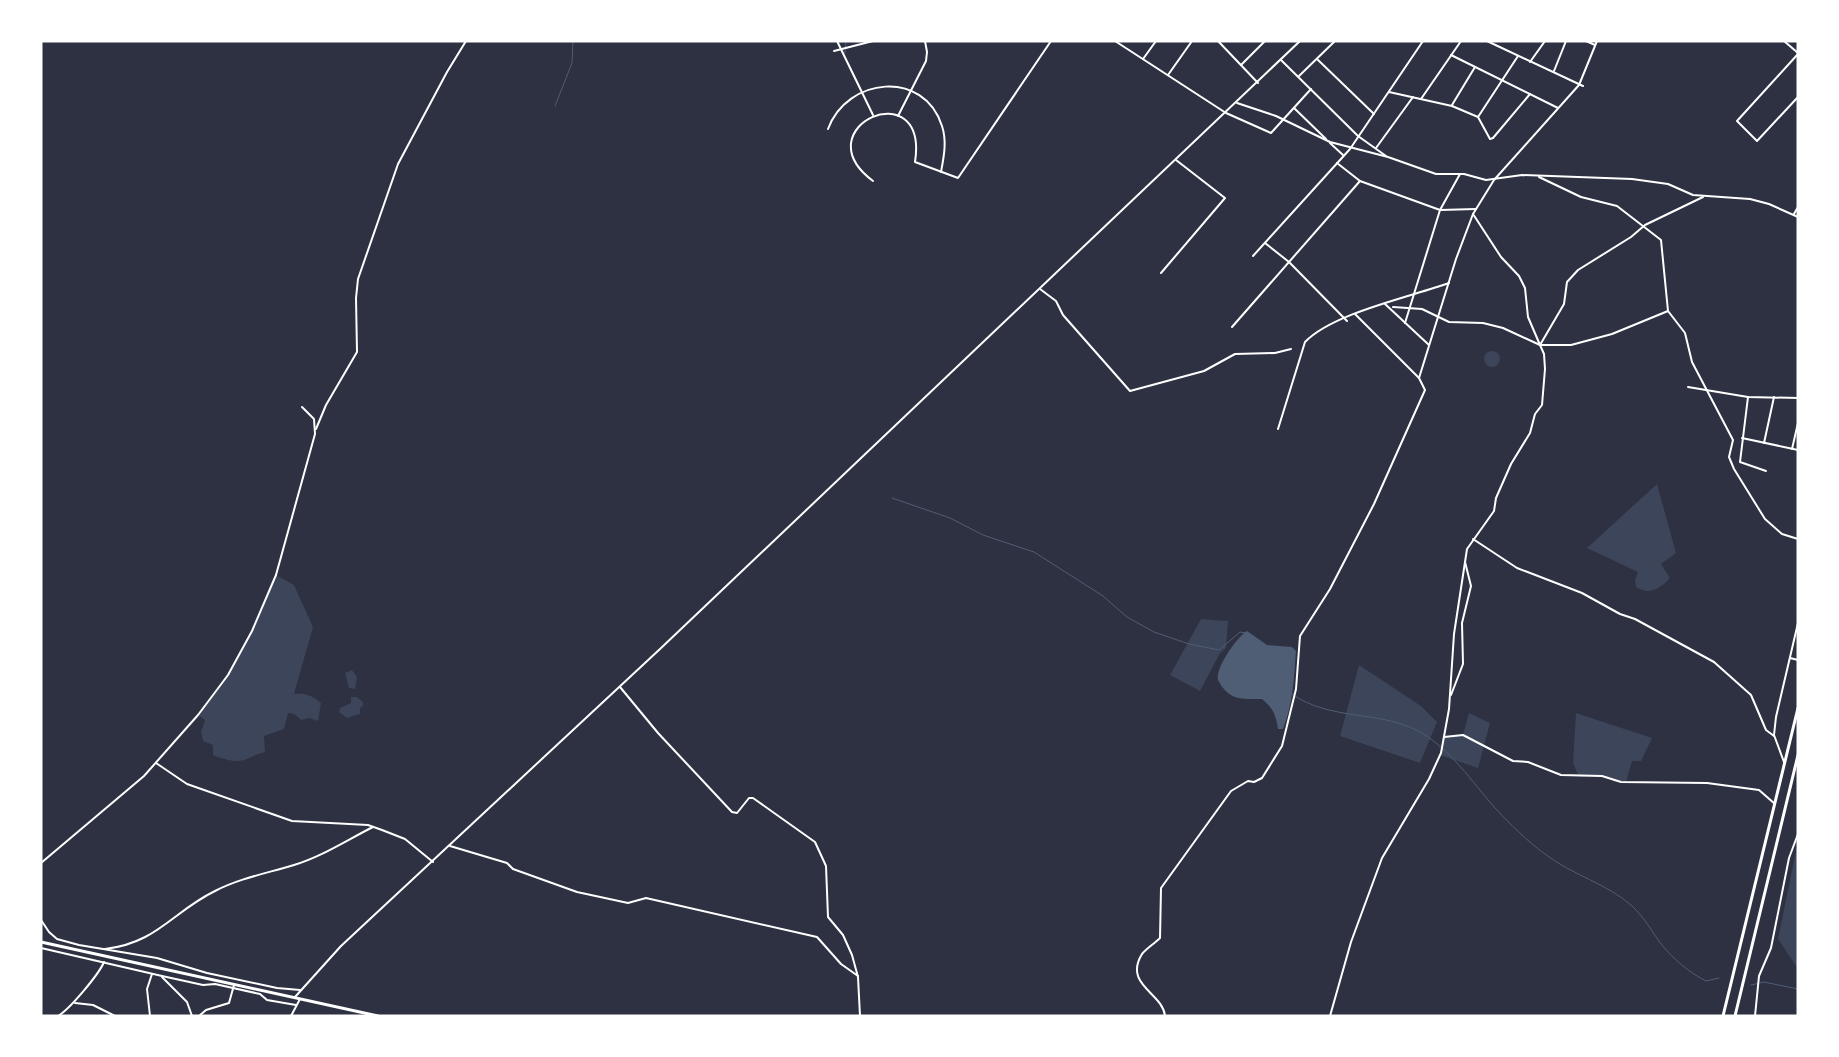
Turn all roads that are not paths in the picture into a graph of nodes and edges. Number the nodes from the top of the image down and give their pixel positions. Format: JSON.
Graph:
{"nodes":[{"id":1,"x":466,"y":41,"type":"edge"},
{"id":2,"x":837,"y":41,"type":"edge"},
{"id":3,"x":873,"y":41,"type":"edge"},
{"id":4,"x":925,"y":41,"type":"edge"},
{"id":5,"x":1051,"y":41,"type":"edge"},
{"id":6,"x":1115,"y":41,"type":"edge"},
{"id":7,"x":1156,"y":41,"type":"edge"},
{"id":8,"x":1192,"y":41,"type":"edge"},
{"id":9,"x":1218,"y":41,"type":"edge"},
{"id":10,"x":1226,"y":41,"type":"edge"},
{"id":11,"x":1265,"y":41,"type":"edge"},
{"id":12,"x":1300,"y":41,"type":"edge"},
{"id":13,"x":1335,"y":41,"type":"edge"},
{"id":14,"x":1418,"y":41,"type":"edge"},
{"id":15,"x":1461,"y":41,"type":"edge"},
{"id":16,"x":1487,"y":41,"type":"edge"},
{"id":17,"x":1545,"y":41,"type":"edge"},
{"id":18,"x":1566,"y":41,"type":"edge"},
{"id":19,"x":1586,"y":41,"type":"edge"},
{"id":20,"x":1597,"y":41,"type":"edge"},
{"id":21,"x":1784,"y":41,"type":"edge"},
{"id":22,"x":1422,"y":42,"type":"edge"},
{"id":23,"x":1222,"y":45,"type":"junction"},
{"id":24,"x":1596,"y":46,"type":"junction"},
{"id":25,"x":841,"y":50,"type":"junction"},
{"id":26,"x":834,"y":51,"type":"dead end"},
{"id":27,"x":1798,"y":53,"type":"edge"},
{"id":28,"x":1451,"y":55,"type":"junction"},
{"id":29,"x":1518,"y":56,"type":"junction"},
{"id":30,"x":1143,"y":59,"type":"junction"},
{"id":31,"x":1317,"y":59,"type":"junction"},
{"id":32,"x":1281,"y":60,"type":"junction"},
{"id":33,"x":1530,"y":62,"type":"junction"},
{"id":34,"x":1241,"y":65,"type":"junction"},
{"id":35,"x":1476,"y":67,"type":"junction"},
{"id":36,"x":1553,"y":72,"type":"junction"},
{"id":37,"x":1168,"y":75,"type":"junction"},
{"id":38,"x":1298,"y":77,"type":"junction"},
{"id":39,"x":1502,"y":80,"type":"junction"},
{"id":40,"x":1258,"y":82,"type":"junction"},
{"id":41,"x":1579,"y":85,"type":"junction"},
{"id":42,"x":1582,"y":86,"type":"dead end"},
{"id":43,"x":1311,"y":89,"type":"junction"},
{"id":44,"x":862,"y":92,"type":"junction"},
{"id":45,"x":912,"y":92,"type":"junction"},
{"id":46,"x":1389,"y":92,"type":"junction"},
{"id":47,"x":1530,"y":94,"type":"junction"},
{"id":48,"x":1413,"y":97,"type":"junction"},
{"id":49,"x":1798,"y":97,"type":"edge"},
{"id":50,"x":1421,"y":99,"type":"junction"},
{"id":51,"x":1237,"y":103,"type":"junction"},
{"id":52,"x":1452,"y":106,"type":"junction"},
{"id":53,"x":1294,"y":108,"type":"junction"},
{"id":54,"x":1558,"y":108,"type":"junction"},
{"id":55,"x":1226,"y":113,"type":"junction"},
{"id":56,"x":1374,"y":114,"type":"junction"},
{"id":57,"x":874,"y":115,"type":"junction"},
{"id":58,"x":898,"y":116,"type":"junction"},
{"id":59,"x":1478,"y":117,"type":"junction"},
{"id":60,"x":1284,"y":119,"type":"junction"},
{"id":61,"x":828,"y":129,"type":"dead end"},
{"id":62,"x":1358,"y":136,"type":"junction"},
{"id":63,"x":1329,"y":142,"type":"junction"},
{"id":64,"x":1376,"y":148,"type":"junction"},
{"id":65,"x":1350,"y":149,"type":"junction"},
{"id":66,"x":1344,"y":156,"type":"junction"},
{"id":67,"x":1388,"y":157,"type":"junction"},
{"id":68,"x":1176,"y":160,"type":"junction"},
{"id":69,"x":1337,"y":163,"type":"junction"},
{"id":70,"x":941,"y":172,"type":"junction"},
{"id":71,"x":1460,"y":174,"type":"junction"},
{"id":72,"x":1537,"y":176,"type":"junction"},
{"id":73,"x":1494,"y":180,"type":"junction"},
{"id":74,"x":873,"y":181,"type":"dead end"},
{"id":75,"x":1360,"y":181,"type":"junction"},
{"id":76,"x":1702,"y":197,"type":"junction"},
{"id":77,"x":1798,"y":207,"type":"edge"},
{"id":78,"x":1476,"y":209,"type":"junction"},
{"id":79,"x":1440,"y":210,"type":"junction"},
{"id":80,"x":1473,"y":214,"type":"junction"},
{"id":81,"x":1794,"y":215,"type":"junction"},
{"id":82,"x":1798,"y":217,"type":"edge"},
{"id":83,"x":1643,"y":226,"type":"junction"},
{"id":84,"x":1265,"y":243,"type":"junction"},
{"id":85,"x":1253,"y":256,"type":"dead end"},
{"id":86,"x":1289,"y":262,"type":"junction"},
{"id":87,"x":1161,"y":273,"type":"dead end"},
{"id":88,"x":1449,"y":283,"type":"junction"},
{"id":89,"x":1040,"y":289,"type":"junction"},
{"id":90,"x":1414,"y":295,"type":"junction"},
{"id":91,"x":1385,"y":304,"type":"junction"},
{"id":92,"x":1393,"y":307,"type":"dead end"},
{"id":93,"x":1410,"y":308,"type":"junction"},
{"id":94,"x":1668,"y":311,"type":"junction"},
{"id":95,"x":1356,"y":314,"type":"junction"},
{"id":96,"x":1438,"y":317,"type":"junction"},
{"id":97,"x":1344,"y":318,"type":"junction"},
{"id":98,"x":1348,"y":321,"type":"dead end"},
{"id":99,"x":1405,"y":323,"type":"junction"},
{"id":100,"x":1232,"y":327,"type":"dead end"},
{"id":101,"x":1429,"y":345,"type":"junction"},
{"id":102,"x":1540,"y":345,"type":"junction"},
{"id":103,"x":1292,"y":349,"type":"dead end"},
{"id":104,"x":1419,"y":378,"type":"junction"},
{"id":105,"x":1688,"y":387,"type":"dead end"},
{"id":106,"x":1708,"y":390,"type":"junction"},
{"id":107,"x":1748,"y":397,"type":"junction"},
{"id":108,"x":1774,"y":397,"type":"junction"},
{"id":109,"x":1798,"y":398,"type":"edge"},
{"id":110,"x":302,"y":407,"type":"dead end"},
{"id":111,"x":1798,"y":423,"type":"edge"},
{"id":112,"x":1278,"y":429,"type":"dead end"},
{"id":113,"x":315,"y":434,"type":"junction"},
{"id":114,"x":1742,"y":438,"type":"junction"},
{"id":115,"x":1764,"y":443,"type":"junction"},
{"id":116,"x":1792,"y":449,"type":"junction"},
{"id":117,"x":1798,"y":450,"type":"edge"},
{"id":118,"x":1766,"y":471,"type":"dead end"},
{"id":119,"x":1798,"y":538,"type":"edge"},
{"id":120,"x":1473,"y":539,"type":"junction"},
{"id":121,"x":1465,"y":560,"type":"junction"},
{"id":122,"x":1798,"y":623,"type":"edge"},
{"id":123,"x":1790,"y":658,"type":"junction"},
{"id":124,"x":1798,"y":660,"type":"edge"},
{"id":125,"x":620,"y":686,"type":"junction"},
{"id":126,"x":1450,"y":697,"type":"junction"},
{"id":127,"x":1798,"y":708,"type":"edge"},
{"id":128,"x":1774,"y":736,"type":"junction"},
{"id":129,"x":1444,"y":737,"type":"junction"},
{"id":130,"x":1798,"y":755,"type":"edge"},
{"id":131,"x":156,"y":763,"type":"junction"},
{"id":132,"x":1784,"y":764,"type":"junction"},
{"id":133,"x":1775,"y":804,"type":"junction"},
{"id":134,"x":373,"y":826,"type":"junction"},
{"id":135,"x":1798,"y":834,"type":"edge"},
{"id":136,"x":450,"y":846,"type":"junction"},
{"id":137,"x":433,"y":862,"type":"junction"},
{"id":138,"x":41,"y":863,"type":"edge"},
{"id":139,"x":41,"y":920,"type":"edge"},
{"id":140,"x":41,"y":942,"type":"edge"},
{"id":141,"x":41,"y":948,"type":"edge"},
{"id":142,"x":105,"y":950,"type":"junction"},
{"id":143,"x":104,"y":962,"type":"junction"},
{"id":144,"x":152,"y":974,"type":"junction"},
{"id":145,"x":162,"y":976,"type":"junction"},
{"id":146,"x":858,"y":977,"type":"junction"},
{"id":147,"x":234,"y":986,"type":"junction"},
{"id":148,"x":300,"y":990,"type":"junction"},
{"id":149,"x":294,"y":998,"type":"junction"},
{"id":150,"x":300,"y":998,"type":"junction"},
{"id":151,"x":74,"y":1002,"type":"junction"},
{"id":152,"x":296,"y":1005,"type":"junction"},
{"id":153,"x":58,"y":1016,"type":"edge"},
{"id":154,"x":115,"y":1016,"type":"edge"},
{"id":155,"x":150,"y":1016,"type":"edge"},
{"id":156,"x":192,"y":1016,"type":"edge"},
{"id":157,"x":199,"y":1016,"type":"edge"},
{"id":158,"x":291,"y":1016,"type":"edge"},
{"id":159,"x":378,"y":1016,"type":"edge"},
{"id":160,"x":860,"y":1016,"type":"edge"},
{"id":161,"x":1165,"y":1016,"type":"edge"},
{"id":162,"x":1330,"y":1016,"type":"edge"},
{"id":163,"x":1723,"y":1016,"type":"edge"},
{"id":164,"x":1735,"y":1016,"type":"edge"},
{"id":165,"x":1755,"y":1016,"type":"edge"}],
"edges":[{"from":1,"to":113,"type":"street"},
{"from":2,"to":25,"type":"street"},
{"from":3,"to":25,"type":"street"},
{"from":4,"to":45,"type":"street"},
{"from":5,"to":70,"type":"street"},
{"from":6,"to":30,"type":"street"},
{"from":7,"to":30,"type":"street"},
{"from":8,"to":37,"type":"street"},
{"from":9,"to":23,"type":"street"},
{"from":10,"to":23,"type":"street"},
{"from":11,"to":34,"type":"street"},
{"from":12,"to":32,"type":"street"},
{"from":13,"to":31,"type":"street"},
{"from":14,"to":22,"type":"street"},
{"from":15,"to":28,"type":"street"},
{"from":16,"to":29,"type":"street"},
{"from":17,"to":33,"type":"street"},
{"from":18,"to":36,"type":"street"},
{"from":19,"to":24,"type":"street"},
{"from":20,"to":24,"type":"street"},
{"from":21,"to":27,"type":"street"},
{"from":22,"to":46,"type":"street"},
{"from":23,"to":34,"type":"street"},
{"from":24,"to":41,"type":"street"},
{"from":25,"to":26,"type":"street"},
{"from":25,"to":44,"type":"street"},
{"from":27,"to":49,"type":"street"},
{"from":28,"to":35,"type":"street"},
{"from":28,"to":50,"type":"street"},
{"from":29,"to":33,"type":"street"},
{"from":29,"to":39,"type":"street"},
{"from":30,"to":37,"type":"street"},
{"from":31,"to":38,"type":"street"},
{"from":31,"to":56,"type":"street"},
{"from":32,"to":38,"type":"street"},
{"from":32,"to":40,"type":"street"},
{"from":33,"to":36,"type":"street"},
{"from":34,"to":40,"type":"street"},
{"from":35,"to":39,"type":"street"},
{"from":35,"to":52,"type":"street"},
{"from":36,"to":41,"type":"street"},
{"from":37,"to":55,"type":"street"},
{"from":38,"to":43,"type":"street"},
{"from":39,"to":47,"type":"street"},
{"from":39,"to":59,"type":"street"},
{"from":40,"to":51,"type":"street"},
{"from":41,"to":42,"type":"street"},
{"from":41,"to":54,"type":"street"},
{"from":43,"to":53,"type":"street"},
{"from":43,"to":62,"type":"street"},
{"from":44,"to":45,"type":"street"},
{"from":44,"to":57,"type":"street"},
{"from":44,"to":61,"type":"street"},
{"from":45,"to":58,"type":"street"},
{"from":45,"to":70,"type":"street"},
{"from":46,"to":48,"type":"street"},
{"from":46,"to":56,"type":"street"},
{"from":47,"to":54,"type":"street"},
{"from":47,"to":59,"type":"street"},
{"from":48,"to":50,"type":"street"},
{"from":48,"to":64,"type":"street"},
{"from":50,"to":52,"type":"street"},
{"from":51,"to":55,"type":"street"},
{"from":51,"to":60,"type":"street"},
{"from":52,"to":59,"type":"street"},
{"from":53,"to":60,"type":"street"},
{"from":53,"to":63,"type":"street"},
{"from":54,"to":73,"type":"street"},
{"from":55,"to":60,"type":"street"},
{"from":55,"to":68,"type":"street"},
{"from":56,"to":62,"type":"street"},
{"from":57,"to":58,"type":"street"},
{"from":57,"to":74,"type":"street"},
{"from":58,"to":70,"type":"street"},
{"from":60,"to":63,"type":"street"},
{"from":62,"to":64,"type":"street"},
{"from":62,"to":65,"type":"street"},
{"from":63,"to":65,"type":"street"},
{"from":63,"to":66,"type":"street"},
{"from":64,"to":67,"type":"street"},
{"from":65,"to":66,"type":"street"},
{"from":65,"to":67,"type":"street"},
{"from":66,"to":69,"type":"street"},
{"from":67,"to":71,"type":"street"},
{"from":68,"to":87,"type":"street"},
{"from":68,"to":89,"type":"street"},
{"from":69,"to":75,"type":"street"},
{"from":69,"to":84,"type":"street"},
{"from":71,"to":73,"type":"street"},
{"from":71,"to":79,"type":"street"},
{"from":72,"to":73,"type":"street"},
{"from":72,"to":76,"type":"street"},
{"from":72,"to":83,"type":"street"},
{"from":73,"to":78,"type":"street"},
{"from":75,"to":79,"type":"street"},
{"from":75,"to":86,"type":"street"},
{"from":76,"to":81,"type":"street"},
{"from":76,"to":83,"type":"street"},
{"from":77,"to":81,"type":"street"},
{"from":78,"to":79,"type":"street"},
{"from":78,"to":80,"type":"street"},
{"from":79,"to":90,"type":"street"},
{"from":80,"to":88,"type":"street"},
{"from":80,"to":102,"type":"street"},
{"from":81,"to":82,"type":"street"},
{"from":83,"to":94,"type":"street"},
{"from":83,"to":102,"type":"street"},
{"from":84,"to":85,"type":"street"},
{"from":84,"to":86,"type":"street"},
{"from":86,"to":97,"type":"street"},
{"from":86,"to":100,"type":"street"},
{"from":88,"to":90,"type":"street"},
{"from":88,"to":96,"type":"street"},
{"from":89,"to":103,"type":"street"},
{"from":89,"to":125,"type":"street"},
{"from":90,"to":91,"type":"street"},
{"from":90,"to":93,"type":"street"},
{"from":91,"to":95,"type":"street"},
{"from":91,"to":99,"type":"street"},
{"from":92,"to":93,"type":"street"},
{"from":93,"to":96,"type":"street"},
{"from":93,"to":99,"type":"street"},
{"from":94,"to":102,"type":"street"},
{"from":94,"to":106,"type":"street"},
{"from":95,"to":97,"type":"street"},
{"from":95,"to":104,"type":"street"},
{"from":96,"to":101,"type":"street"},
{"from":96,"to":102,"type":"street"},
{"from":97,"to":98,"type":"street"},
{"from":97,"to":112,"type":"street"},
{"from":99,"to":101,"type":"street"},
{"from":101,"to":104,"type":"street"},
{"from":102,"to":120,"type":"street"},
{"from":104,"to":161,"type":"street"},
{"from":105,"to":106,"type":"street"},
{"from":106,"to":107,"type":"street"},
{"from":106,"to":119,"type":"street"},
{"from":107,"to":108,"type":"street"},
{"from":107,"to":114,"type":"street"},
{"from":108,"to":109,"type":"street"},
{"from":108,"to":115,"type":"street"},
{"from":110,"to":113,"type":"street"},
{"from":111,"to":116,"type":"street"},
{"from":113,"to":131,"type":"street"},
{"from":114,"to":115,"type":"street"},
{"from":114,"to":118,"type":"street"},
{"from":115,"to":116,"type":"street"},
{"from":116,"to":117,"type":"street"},
{"from":120,"to":121,"type":"street"},
{"from":120,"to":128,"type":"street"},
{"from":121,"to":126,"type":"street"},
{"from":121,"to":126,"type":"street"},
{"from":122,"to":123,"type":"street"},
{"from":123,"to":124,"type":"street"},
{"from":123,"to":128,"type":"street"},
{"from":125,"to":136,"type":"street"},
{"from":125,"to":146,"type":"street"},
{"from":126,"to":129,"type":"street"},
{"from":127,"to":132,"type":"highway"},
{"from":128,"to":132,"type":"street"},
{"from":129,"to":133,"type":"street"},
{"from":129,"to":162,"type":"street"},
{"from":130,"to":164,"type":"highway"},
{"from":131,"to":134,"type":"street"},
{"from":131,"to":138,"type":"street"},
{"from":132,"to":133,"type":"highway"},
{"from":133,"to":163,"type":"highway"},
{"from":134,"to":137,"type":"street"},
{"from":134,"to":142,"type":"street"},
{"from":135,"to":165,"type":"street"},
{"from":136,"to":137,"type":"street"},
{"from":136,"to":146,"type":"street"},
{"from":137,"to":148,"type":"street"},
{"from":139,"to":142,"type":"street"},
{"from":140,"to":147,"type":"highway"},
{"from":141,"to":143,"type":"street"},
{"from":142,"to":148,"type":"street"},
{"from":143,"to":144,"type":"street"},
{"from":143,"to":151,"type":"street"},
{"from":144,"to":145,"type":"street"},
{"from":144,"to":155,"type":"street"},
{"from":145,"to":147,"type":"street"},
{"from":145,"to":156,"type":"street"},
{"from":146,"to":160,"type":"street"},
{"from":147,"to":149,"type":"highway"},
{"from":147,"to":152,"type":"street"},
{"from":147,"to":157,"type":"street"},
{"from":148,"to":149,"type":"street"},
{"from":149,"to":150,"type":"highway"},
{"from":150,"to":152,"type":"street"},
{"from":150,"to":159,"type":"highway"},
{"from":151,"to":153,"type":"street"},
{"from":151,"to":154,"type":"street"},
{"from":152,"to":158,"type":"street"}]}
